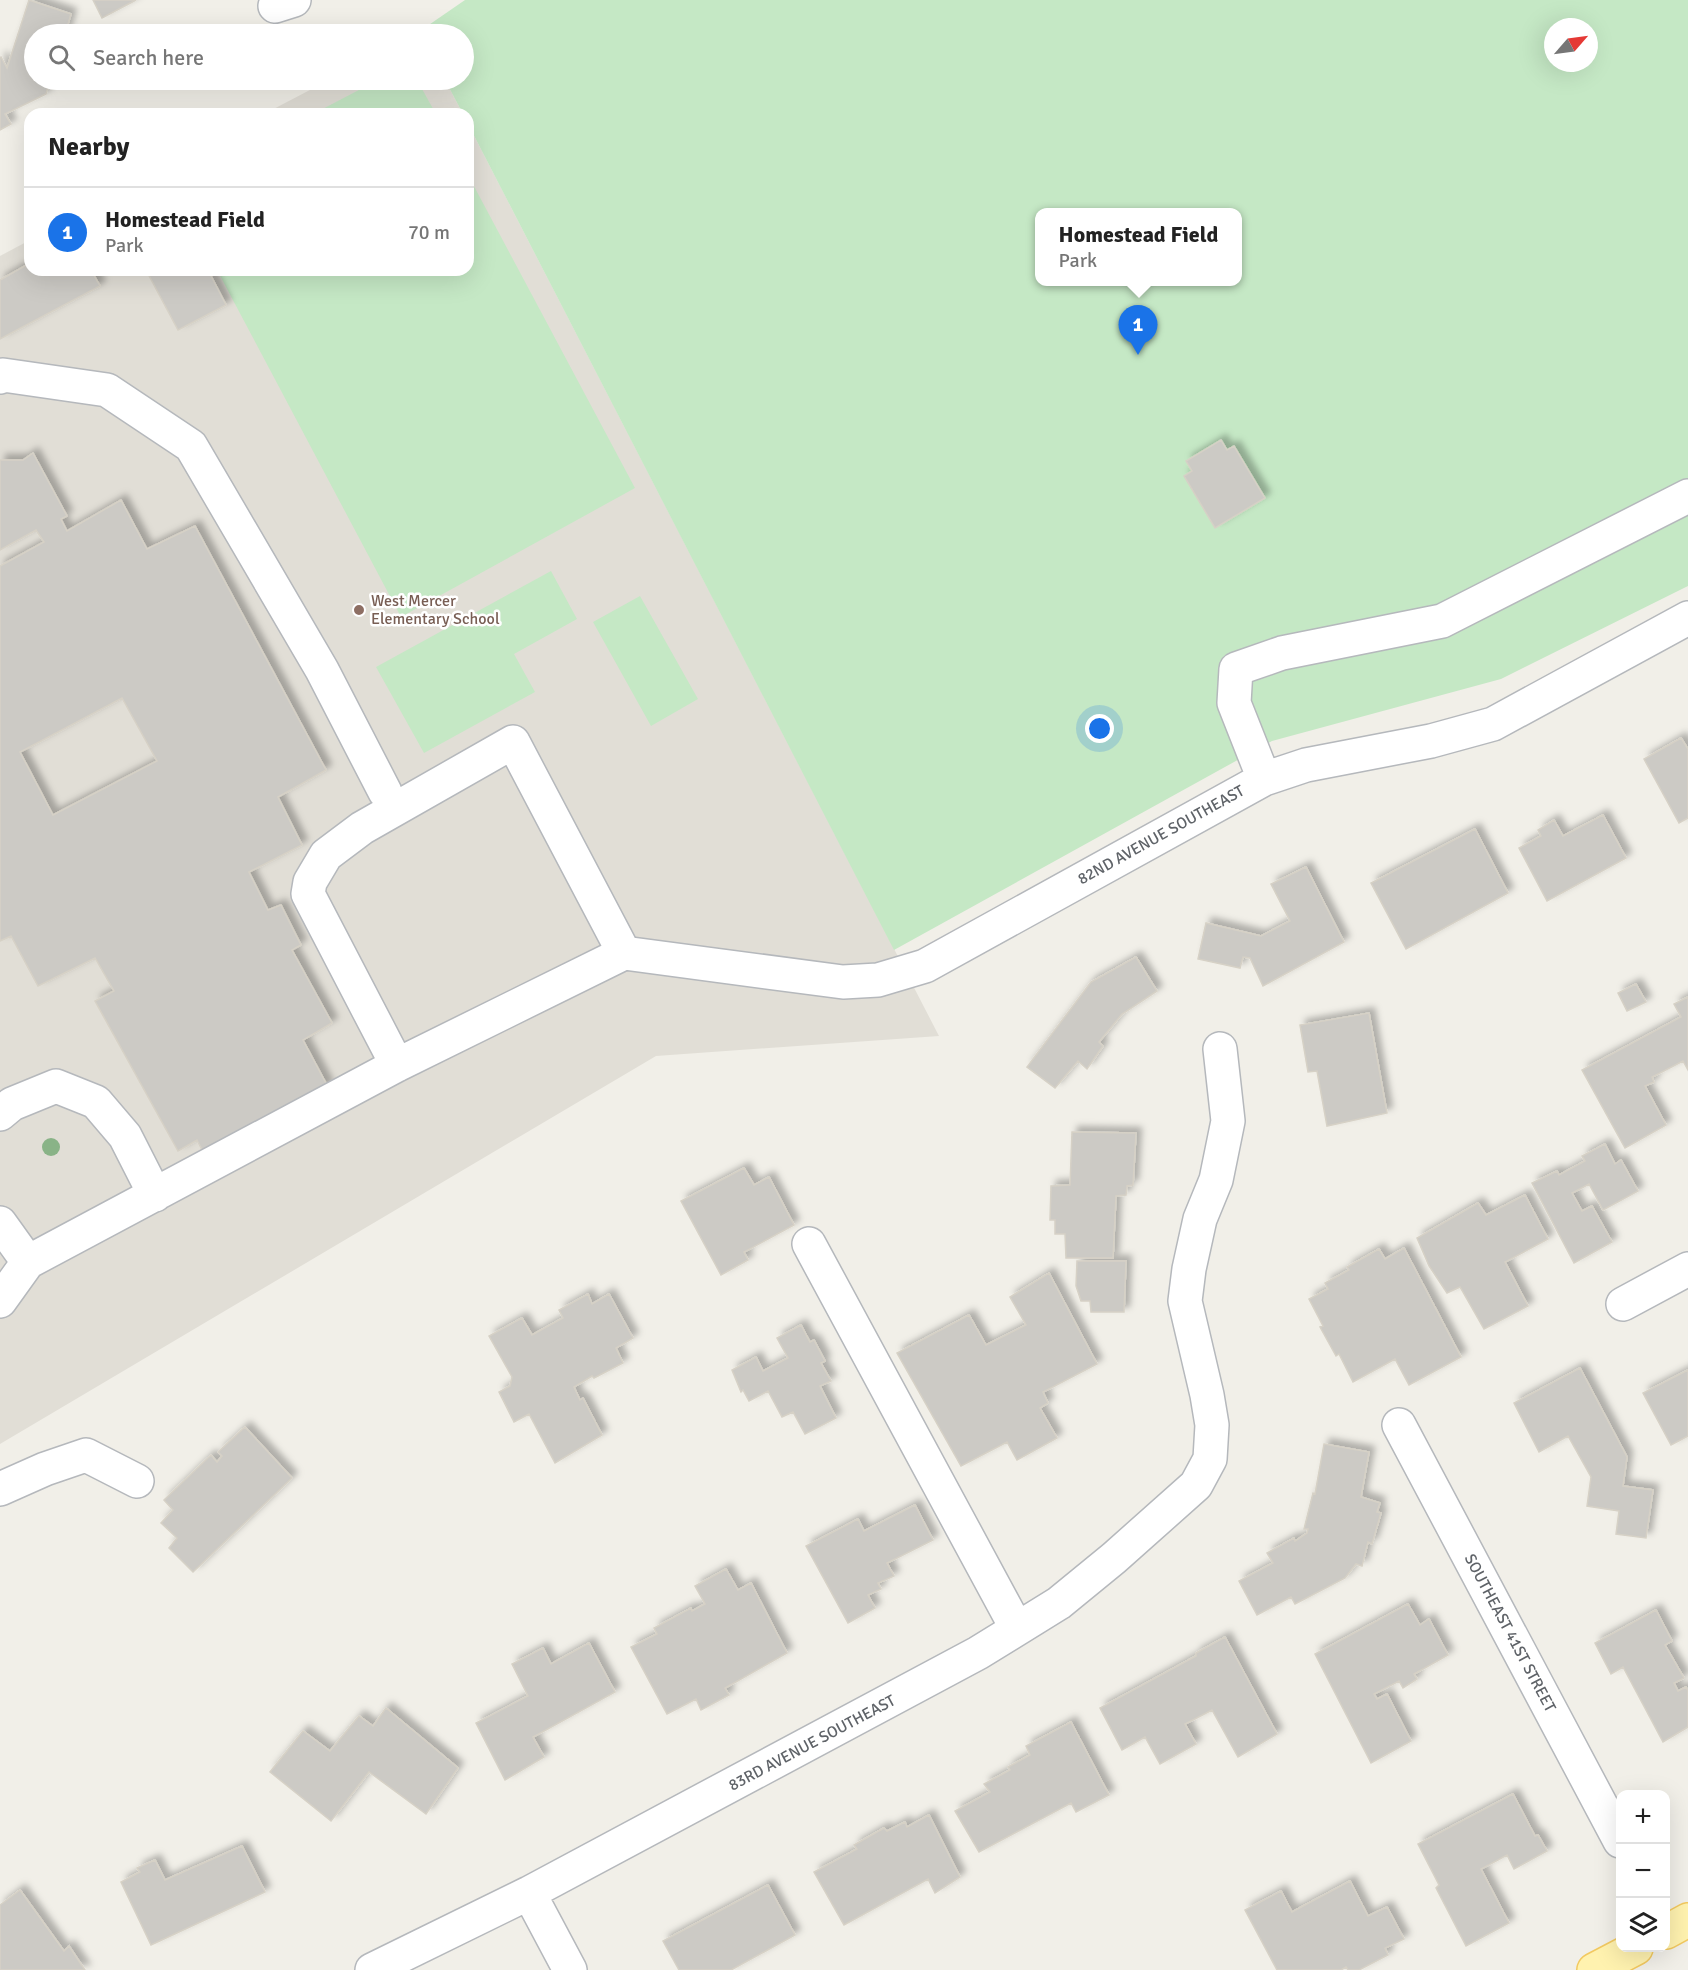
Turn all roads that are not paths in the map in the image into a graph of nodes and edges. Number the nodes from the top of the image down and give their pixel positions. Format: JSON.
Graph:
{"nodes":[{"id":1,"x":0,"y":376,"type":"edge"},
{"id":2,"x":1688,"y":496,"type":"edge"},
{"id":3,"x":1688,"y":618,"type":"edge"},
{"id":4,"x":1264,"y":779,"type":"junction"},
{"id":5,"x":385,"y":792,"type":"dead end"},
{"id":6,"x":624,"y":953,"type":"junction"},
{"id":7,"x":1220,"y":1049,"type":"dead end"},
{"id":8,"x":397,"y":1065,"type":"junction"},
{"id":9,"x":4,"y":1100,"type":"edge"},
{"id":10,"x":154,"y":1195,"type":"junction"},
{"id":11,"x":0,"y":1223,"type":"edge"},
{"id":12,"x":809,"y":1244,"type":"dead end"},
{"id":13,"x":28,"y":1262,"type":"junction"},
{"id":14,"x":1688,"y":1269,"type":"edge"},
{"id":15,"x":0,"y":1301,"type":"edge"},
{"id":16,"x":1623,"y":1304,"type":"dead end"},
{"id":17,"x":1399,"y":1425,"type":"dead end"},
{"id":18,"x":137,"y":1481,"type":"dead end"},
{"id":19,"x":0,"y":1489,"type":"edge"},
{"id":20,"x":1017,"y":1629,"type":"junction"},
{"id":21,"x":1616,"y":1833,"type":"edge"},
{"id":22,"x":529,"y":1893,"type":"junction"},
{"id":23,"x":1627,"y":1952,"type":"edge"},
{"id":24,"x":372,"y":1970,"type":"edge"},
{"id":25,"x":570,"y":1970,"type":"edge"},
{"id":26,"x":1594,"y":1970,"type":"edge"}],
"edges":[{"from":1,"to":5,"type":"street"},
{"from":2,"to":4,"type":"street"},
{"from":3,"to":4,"type":"street","name":"82ND AVENUE SOUTHEAST"},
{"from":4,"to":6,"type":"street","name":"82ND AVENUE SOUTHEAST"},
{"from":6,"to":8,"type":"street"},
{"from":6,"to":8,"type":"street"},
{"from":7,"to":20,"type":"street","name":"83RD AVENUE SOUTHEAST"},
{"from":8,"to":10,"type":"street"},
{"from":9,"to":10,"type":"street"},
{"from":10,"to":13,"type":"street"},
{"from":11,"to":13,"type":"street"},
{"from":12,"to":20,"type":"street"},
{"from":13,"to":15,"type":"street"},
{"from":14,"to":16,"type":"street"},
{"from":17,"to":21,"type":"street","name":"SOUTHEAST 41ST STREET"},
{"from":18,"to":19,"type":"street"},
{"from":20,"to":22,"type":"street","name":"83RD AVENUE SOUTHEAST"},
{"from":22,"to":24,"type":"street","name":"83RD AVENUE SOUTHEAST"},
{"from":22,"to":25,"type":"street"},
{"from":23,"to":26,"type":"main road"}]}
